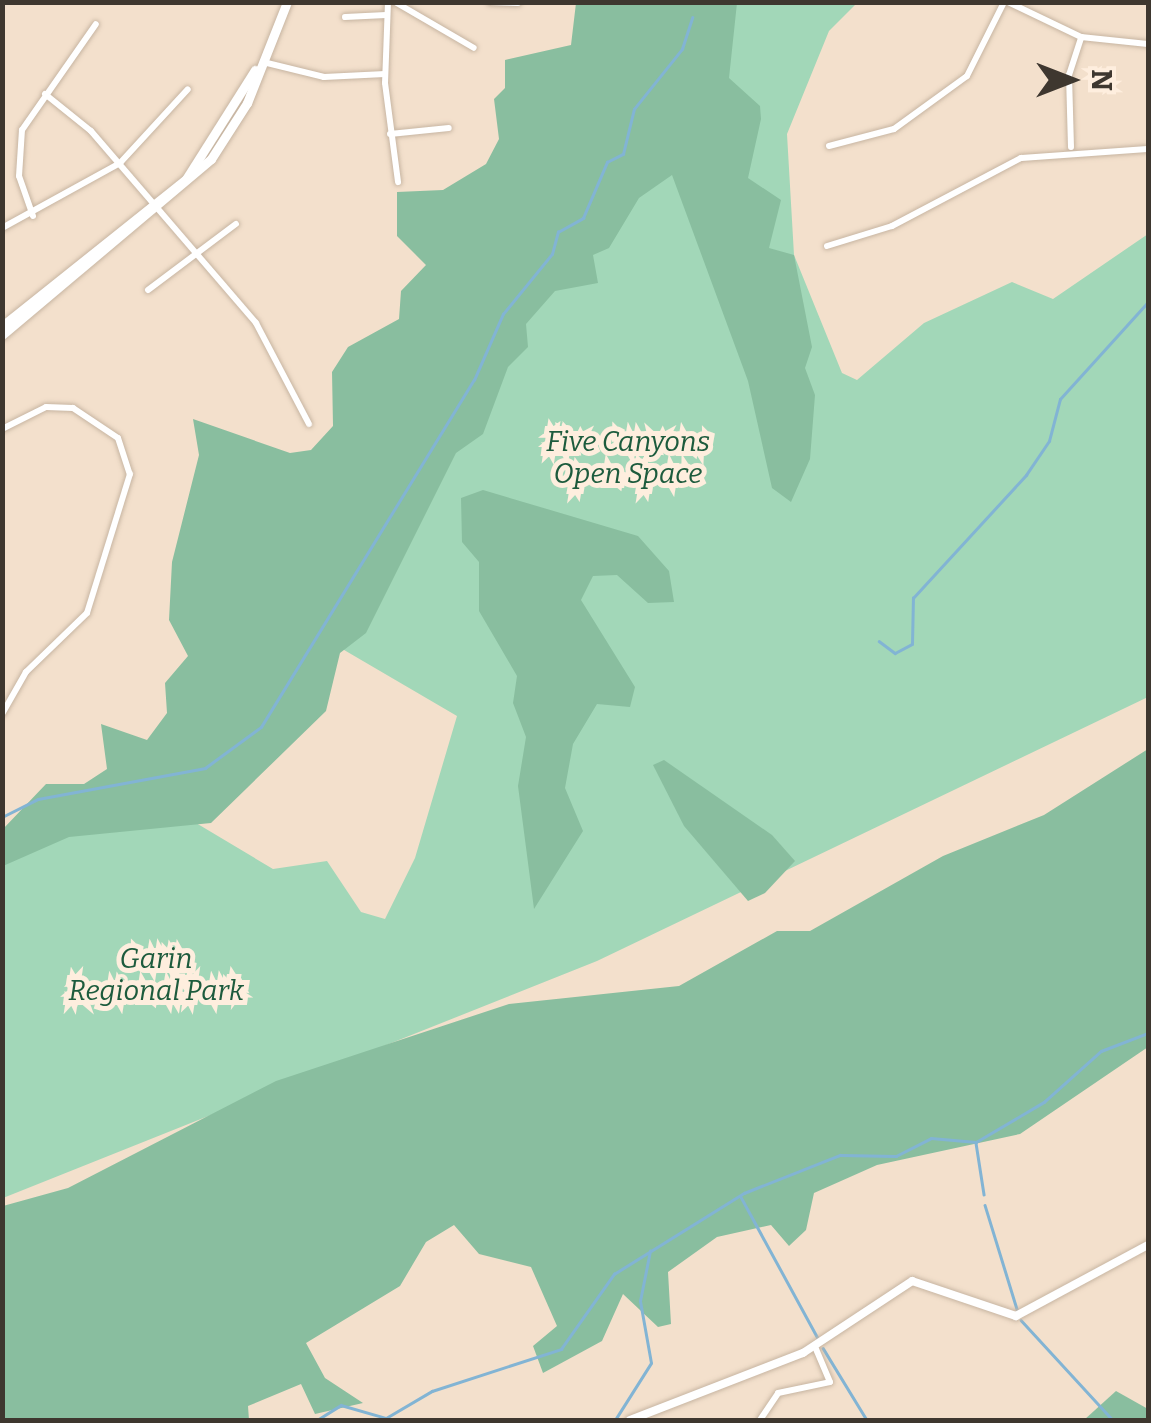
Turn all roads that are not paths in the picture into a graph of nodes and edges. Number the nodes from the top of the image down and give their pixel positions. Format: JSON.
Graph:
{"nodes":[{"id":1,"x":284,"y":2,"type":"edge"},
{"id":2,"x":388,"y":2,"type":"edge"},
{"id":3,"x":396,"y":2,"type":"edge"},
{"id":4,"x":490,"y":2,"type":"edge"},
{"id":5,"x":1006,"y":2,"type":"edge"},
{"id":6,"x":518,"y":3,"type":"edge"},
{"id":7,"x":386,"y":15,"type":"junction"},
{"id":8,"x":346,"y":17,"type":"dead end"},
{"id":9,"x":96,"y":24,"type":"dead end"},
{"id":10,"x":1081,"y":36,"type":"junction"},
{"id":11,"x":1148,"y":44,"type":"edge"},
{"id":12,"x":474,"y":48,"type":"dead end"},
{"id":13,"x":261,"y":62,"type":"junction"},
{"id":14,"x":384,"y":74,"type":"junction"},
{"id":15,"x":188,"y":90,"type":"dead end"},
{"id":16,"x":45,"y":94,"type":"junction"},
{"id":17,"x":448,"y":128,"type":"dead end"},
{"id":18,"x":390,"y":134,"type":"junction"},
{"id":19,"x":828,"y":146,"type":"dead end"},
{"id":20,"x":1071,"y":148,"type":"junction"},
{"id":21,"x":1148,"y":149,"type":"edge"},
{"id":22,"x":120,"y":163,"type":"junction"},
{"id":23,"x":398,"y":182,"type":"dead end"},
{"id":24,"x":156,"y":209,"type":"junction"},
{"id":25,"x":32,"y":216,"type":"junction"},
{"id":26,"x":236,"y":224,"type":"dead end"},
{"id":27,"x":2,"y":228,"type":"edge"},
{"id":28,"x":827,"y":246,"type":"dead end"},
{"id":29,"x":191,"y":256,"type":"junction"},
{"id":30,"x":148,"y":290,"type":"dead end"},
{"id":31,"x":2,"y":326,"type":"edge"},
{"id":32,"x":2,"y":335,"type":"edge"},
{"id":33,"x":310,"y":424,"type":"dead end"},
{"id":34,"x":2,"y":430,"type":"edge"},
{"id":35,"x":2,"y":714,"type":"edge"},
{"id":36,"x":1148,"y":1245,"type":"edge"},
{"id":37,"x":815,"y":1347,"type":"junction"},
{"id":38,"x":630,"y":1420,"type":"edge"},
{"id":39,"x":760,"y":1420,"type":"edge"}],
"edges":[{"from":1,"to":13,"type":"main road"},
{"from":2,"to":7,"type":"street"},
{"from":3,"to":12,"type":"street"},
{"from":4,"to":6,"type":"street"},
{"from":5,"to":10,"type":"street"},
{"from":5,"to":19,"type":"street"},
{"from":7,"to":8,"type":"street"},
{"from":7,"to":14,"type":"street"},
{"from":9,"to":16,"type":"street"},
{"from":10,"to":11,"type":"street"},
{"from":10,"to":20,"type":"street"},
{"from":13,"to":14,"type":"street"},
{"from":13,"to":24,"type":"main road"},
{"from":14,"to":18,"type":"street"},
{"from":15,"to":22,"type":"street"},
{"from":16,"to":22,"type":"street"},
{"from":16,"to":25,"type":"street"},
{"from":17,"to":18,"type":"street"},
{"from":18,"to":23,"type":"street"},
{"from":20,"to":21,"type":"street"},
{"from":20,"to":28,"type":"street"},
{"from":22,"to":24,"type":"street"},
{"from":22,"to":25,"type":"street"},
{"from":24,"to":29,"type":"street"},
{"from":24,"to":31,"type":"main road"},
{"from":24,"to":32,"type":"main road"},
{"from":25,"to":27,"type":"street"},
{"from":26,"to":29,"type":"street"},
{"from":29,"to":30,"type":"street"},
{"from":29,"to":33,"type":"street"},
{"from":34,"to":35,"type":"street"},
{"from":36,"to":37,"type":"street"},
{"from":37,"to":38,"type":"street"},
{"from":37,"to":39,"type":"street"}]}
